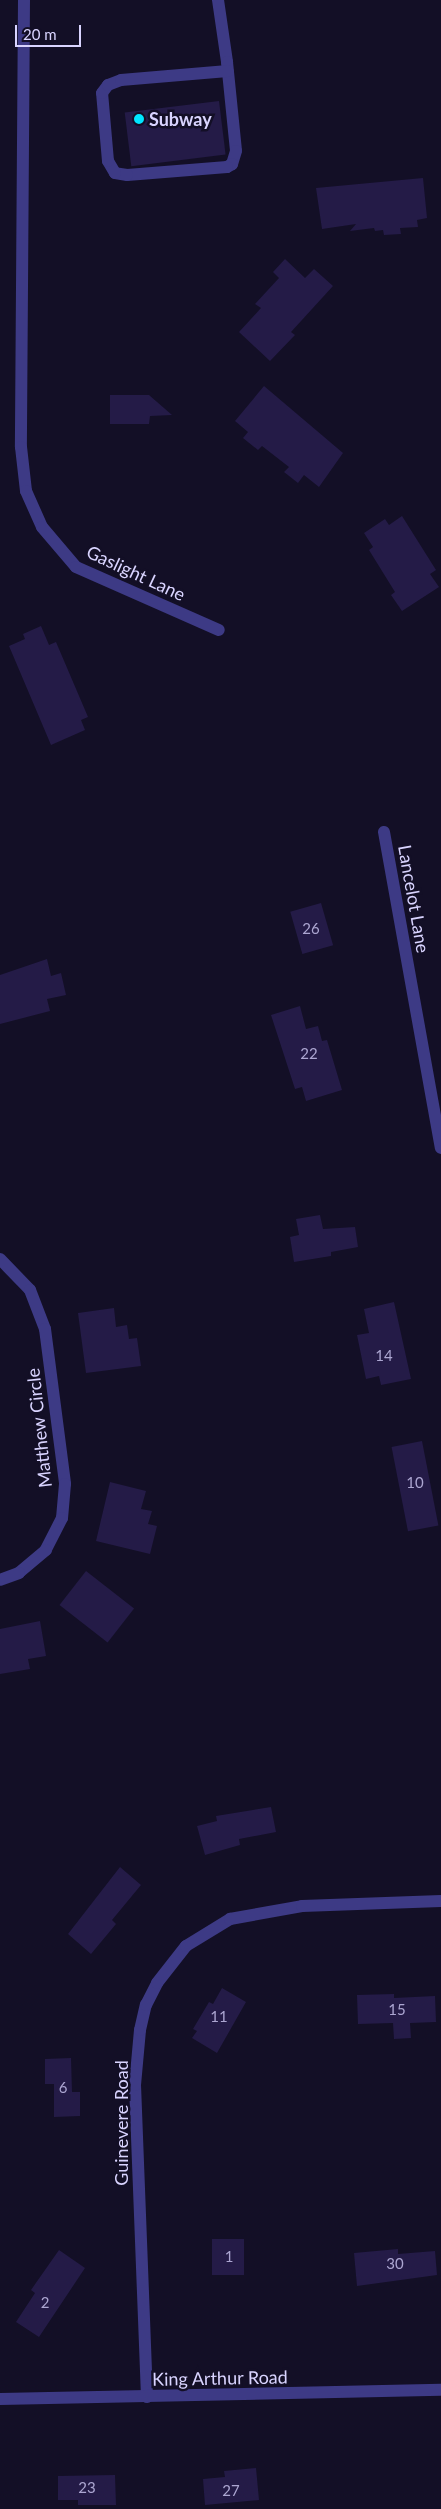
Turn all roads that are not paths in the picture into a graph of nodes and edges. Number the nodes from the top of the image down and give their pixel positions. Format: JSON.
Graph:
{"nodes":[{"id":1,"x":24,"y":0,"type":"edge"},
{"id":2,"x":218,"y":0,"type":"edge"},
{"id":3,"x":228,"y":72,"type":"junction"},
{"id":4,"x":219,"y":630,"type":"dead end"},
{"id":5,"x":384,"y":832,"type":"dead end"},
{"id":6,"x":441,"y":1148,"type":"edge"},
{"id":7,"x":0,"y":1260,"type":"edge"},
{"id":8,"x":0,"y":1580,"type":"edge"},
{"id":9,"x":441,"y":1901,"type":"edge"},
{"id":10,"x":441,"y":2390,"type":"edge"},
{"id":11,"x":147,"y":2397,"type":"junction"},
{"id":12,"x":0,"y":2398,"type":"edge"}],
"edges":[{"from":1,"to":4,"type":"street","name":"Gaslight Lane"},
{"from":2,"to":3,"type":"street"},
{"from":3,"to":3,"type":"street"},
{"from":5,"to":6,"type":"street","name":"Lancelot Lane"},
{"from":7,"to":8,"type":"street","name":"Matthew Circle"},
{"from":9,"to":11,"type":"street","name":"Guinevere Road"},
{"from":10,"to":11,"type":"street","name":"King Arthur Road"},
{"from":11,"to":12,"type":"street","name":"King Arthur Road"}]}
